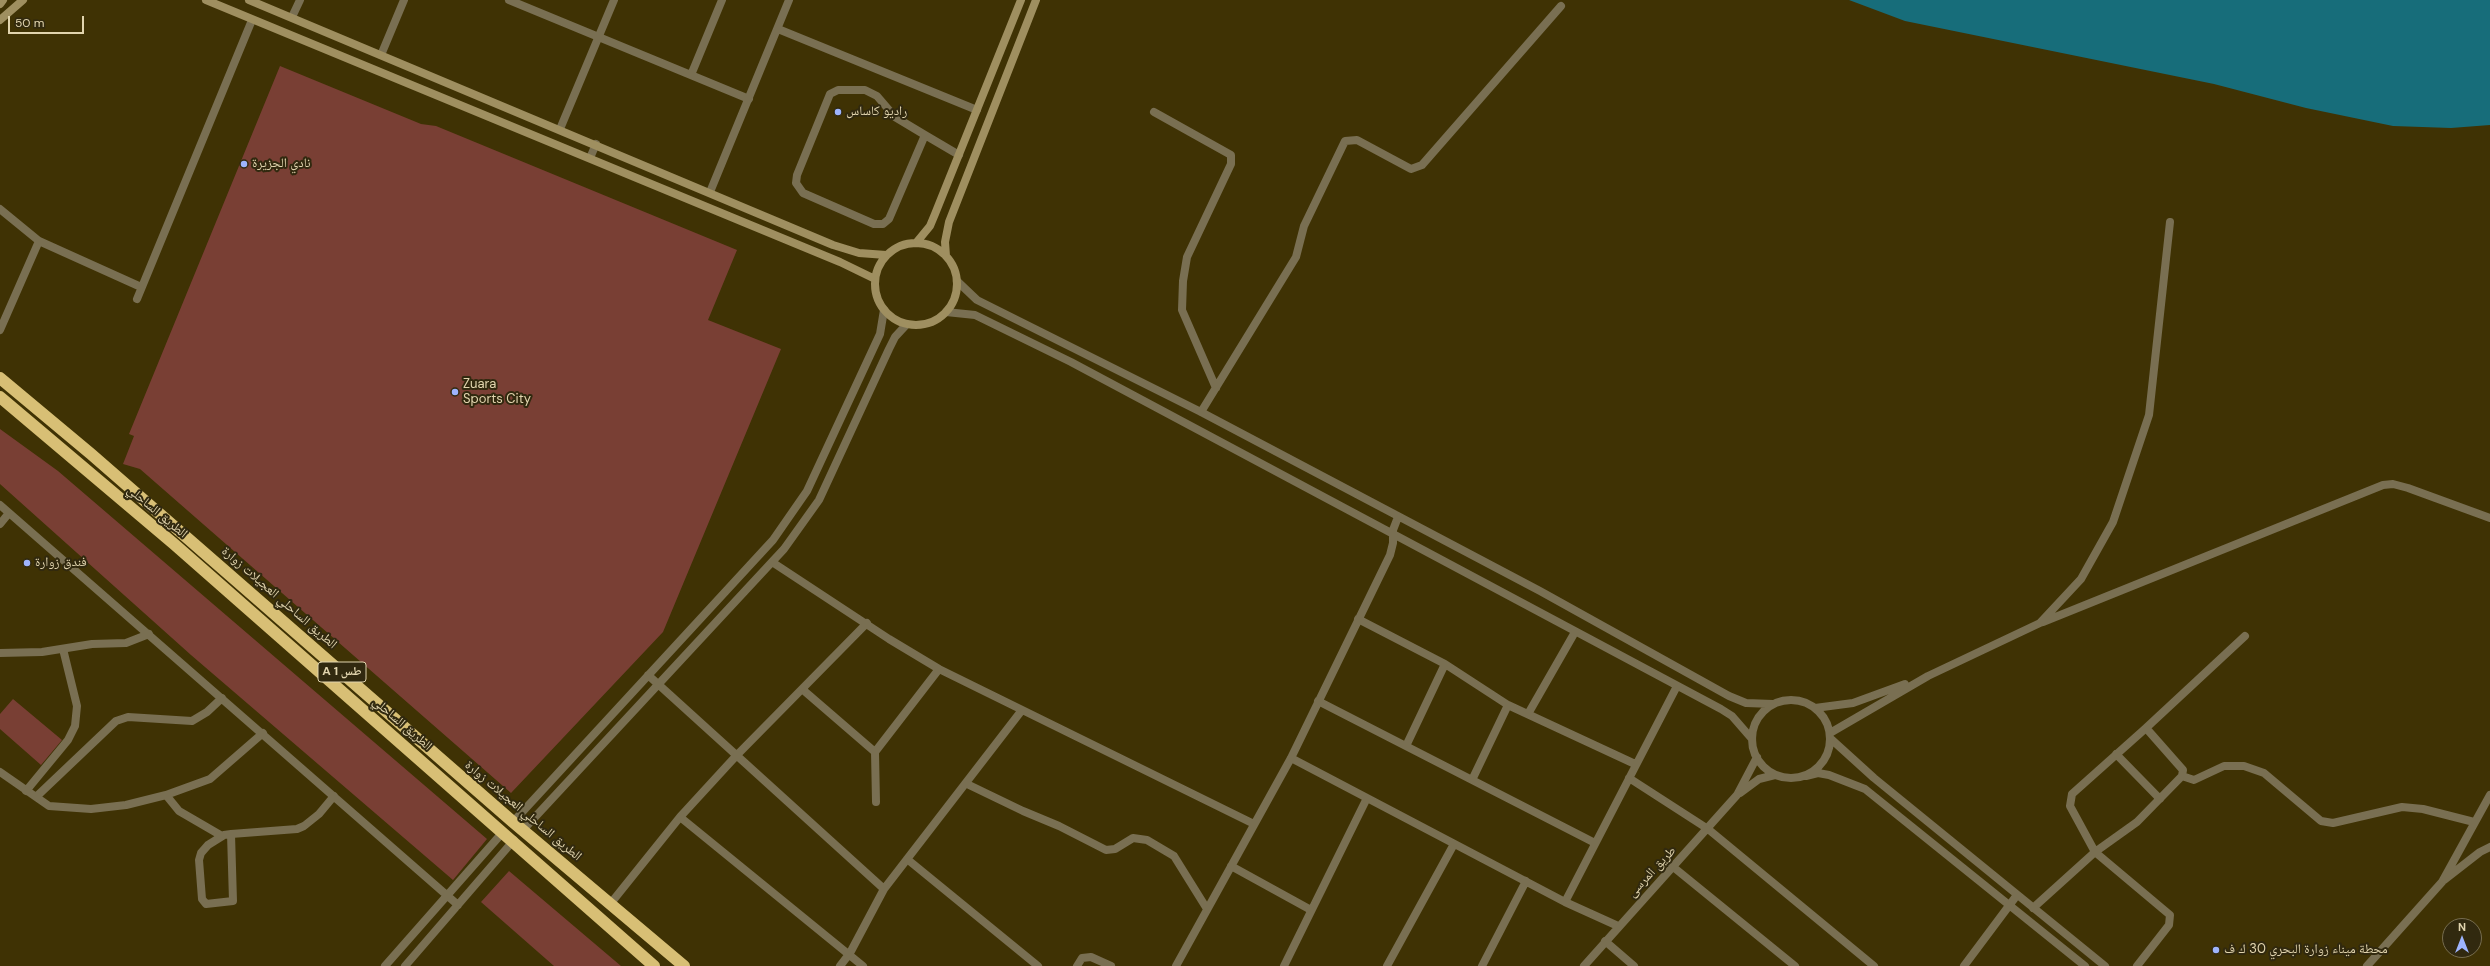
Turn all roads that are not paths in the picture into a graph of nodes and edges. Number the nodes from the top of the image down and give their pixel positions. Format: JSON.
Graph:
{"nodes":[{"id":1,"x":3,"y":0,"type":"edge"},
{"id":2,"x":23,"y":0,"type":"edge"},
{"id":3,"x":206,"y":0,"type":"edge"},
{"id":4,"x":249,"y":0,"type":"edge"},
{"id":5,"x":300,"y":0,"type":"edge"},
{"id":6,"x":404,"y":0,"type":"edge"},
{"id":7,"x":509,"y":0,"type":"edge"},
{"id":8,"x":614,"y":0,"type":"edge"},
{"id":9,"x":722,"y":0,"type":"edge"},
{"id":10,"x":789,"y":0,"type":"edge"},
{"id":11,"x":1022,"y":0,"type":"edge"},
{"id":12,"x":1036,"y":0,"type":"edge"},
{"id":13,"x":0,"y":4,"type":"edge"},
{"id":14,"x":1561,"y":6,"type":"dead end"},
{"id":15,"x":292,"y":17,"type":"junction"},
{"id":16,"x":0,"y":20,"type":"edge"},
{"id":17,"x":252,"y":20,"type":"junction"},
{"id":18,"x":778,"y":29,"type":"junction"},
{"id":19,"x":599,"y":37,"type":"junction"},
{"id":20,"x":381,"y":54,"type":"junction"},
{"id":21,"x":691,"y":75,"type":"junction"},
{"id":22,"x":749,"y":99,"type":"junction"},
{"id":23,"x":977,"y":110,"type":"junction"},
{"id":24,"x":1154,"y":112,"type":"dead end"},
{"id":25,"x":560,"y":129,"type":"junction"},
{"id":26,"x":925,"y":135,"type":"junction"},
{"id":27,"x":596,"y":144,"type":"junction"},
{"id":28,"x":959,"y":155,"type":"junction"},
{"id":29,"x":590,"y":158,"type":"junction"},
{"id":30,"x":710,"y":192,"type":"junction"},
{"id":31,"x":0,"y":209,"type":"edge"},
{"id":32,"x":2170,"y":222,"type":"dead end"},
{"id":33,"x":39,"y":241,"type":"junction"},
{"id":34,"x":916,"y":243,"type":"junction"},
{"id":35,"x":886,"y":255,"type":"junction"},
{"id":36,"x":946,"y":256,"type":"junction"},
{"id":37,"x":875,"y":279,"type":"junction"},
{"id":38,"x":957,"y":281,"type":"junction"},
{"id":39,"x":142,"y":287,"type":"junction"},
{"id":40,"x":136,"y":299,"type":"dead end"},
{"id":41,"x":884,"y":310,"type":"junction"},
{"id":42,"x":946,"y":312,"type":"junction"},
{"id":43,"x":907,"y":324,"type":"junction"},
{"id":44,"x":0,"y":330,"type":"edge"},
{"id":45,"x":0,"y":378,"type":"edge"},
{"id":46,"x":1216,"y":388,"type":"junction"},
{"id":47,"x":0,"y":397,"type":"edge"},
{"id":48,"x":1201,"y":412,"type":"junction"},
{"id":49,"x":799,"y":503,"type":"junction"},
{"id":50,"x":0,"y":505,"type":"edge"},
{"id":51,"x":811,"y":512,"type":"junction"},
{"id":52,"x":9,"y":513,"type":"junction"},
{"id":53,"x":1398,"y":517,"type":"junction"},
{"id":54,"x":2490,"y":518,"type":"edge"},
{"id":55,"x":0,"y":524,"type":"edge"},
{"id":56,"x":1392,"y":534,"type":"junction"},
{"id":57,"x":772,"y":562,"type":"junction"},
{"id":58,"x":1358,"y":619,"type":"junction"},
{"id":59,"x":867,"y":623,"type":"junction"},
{"id":60,"x":2040,"y":623,"type":"junction"},
{"id":61,"x":1575,"y":632,"type":"junction"},
{"id":62,"x":149,"y":634,"type":"junction"},
{"id":63,"x":2245,"y":636,"type":"dead end"},
{"id":64,"x":63,"y":649,"type":"junction"},
{"id":65,"x":0,"y":653,"type":"edge"},
{"id":66,"x":1446,"y":664,"type":"junction"},
{"id":67,"x":939,"y":669,"type":"junction"},
{"id":68,"x":648,"y":675,"type":"junction"},
{"id":69,"x":1928,"y":676,"type":"junction"},
{"id":70,"x":658,"y":685,"type":"junction"},
{"id":71,"x":1677,"y":686,"type":"junction"},
{"id":72,"x":802,"y":689,"type":"junction"},
{"id":73,"x":222,"y":698,"type":"junction"},
{"id":74,"x":1318,"y":701,"type":"junction"},
{"id":75,"x":1774,"y":704,"type":"junction"},
{"id":76,"x":1508,"y":705,"type":"junction"},
{"id":77,"x":1815,"y":708,"type":"junction"},
{"id":78,"x":1022,"y":710,"type":"junction"},
{"id":79,"x":1528,"y":714,"type":"junction"},
{"id":80,"x":2146,"y":728,"type":"junction"},
{"id":81,"x":263,"y":733,"type":"junction"},
{"id":82,"x":1831,"y":736,"type":"junction"},
{"id":83,"x":1752,"y":739,"type":"junction"},
{"id":84,"x":1406,"y":746,"type":"junction"},
{"id":85,"x":875,"y":752,"type":"junction"},
{"id":86,"x":2116,"y":754,"type":"junction"},
{"id":87,"x":736,"y":756,"type":"junction"},
{"id":88,"x":1757,"y":757,"type":"junction"},
{"id":89,"x":1291,"y":758,"type":"junction"},
{"id":90,"x":1635,"y":764,"type":"junction"},
{"id":91,"x":0,"y":772,"type":"edge"},
{"id":92,"x":1776,"y":775,"type":"junction"},
{"id":93,"x":1806,"y":776,"type":"junction"},
{"id":94,"x":2182,"y":776,"type":"junction"},
{"id":95,"x":1629,"y":778,"type":"junction"},
{"id":96,"x":1472,"y":780,"type":"junction"},
{"id":97,"x":967,"y":784,"type":"junction"},
{"id":98,"x":26,"y":791,"type":"junction"},
{"id":99,"x":1737,"y":794,"type":"junction"},
{"id":100,"x":166,"y":795,"type":"junction"},
{"id":101,"x":2490,"y":795,"type":"edge"},
{"id":102,"x":334,"y":796,"type":"junction"},
{"id":103,"x":36,"y":797,"type":"junction"},
{"id":104,"x":1367,"y":798,"type":"junction"},
{"id":105,"x":2160,"y":799,"type":"junction"},
{"id":106,"x":876,"y":802,"type":"dead end"},
{"id":107,"x":680,"y":817,"type":"junction"},
{"id":108,"x":513,"y":822,"type":"junction"},
{"id":109,"x":2474,"y":822,"type":"junction"},
{"id":110,"x":1254,"y":824,"type":"junction"},
{"id":111,"x":523,"y":830,"type":"junction"},
{"id":112,"x":1708,"y":830,"type":"junction"},
{"id":113,"x":504,"y":832,"type":"junction"},
{"id":114,"x":232,"y":834,"type":"junction"},
{"id":115,"x":222,"y":836,"type":"junction"},
{"id":116,"x":514,"y":840,"type":"junction"},
{"id":117,"x":1596,"y":843,"type":"junction"},
{"id":118,"x":1454,"y":844,"type":"junction"},
{"id":119,"x":2490,"y":847,"type":"edge"},
{"id":120,"x":2095,"y":852,"type":"junction"},
{"id":121,"x":907,"y":859,"type":"junction"},
{"id":122,"x":1231,"y":866,"type":"junction"},
{"id":123,"x":1672,"y":866,"type":"junction"},
{"id":124,"x":1526,"y":881,"type":"junction"},
{"id":125,"x":2442,"y":882,"type":"junction"},
{"id":126,"x":884,"y":890,"type":"junction"},
{"id":127,"x":2017,"y":895,"type":"junction"},
{"id":128,"x":447,"y":896,"type":"junction"},
{"id":129,"x":1565,"y":902,"type":"junction"},
{"id":130,"x":611,"y":903,"type":"junction"},
{"id":131,"x":458,"y":905,"type":"junction"},
{"id":132,"x":2010,"y":905,"type":"junction"},
{"id":133,"x":2033,"y":908,"type":"junction"},
{"id":134,"x":1207,"y":909,"type":"junction"},
{"id":135,"x":1311,"y":910,"type":"junction"},
{"id":136,"x":1618,"y":926,"type":"junction"},
{"id":137,"x":1605,"y":941,"type":"junction"},
{"id":138,"x":850,"y":954,"type":"junction"},
{"id":139,"x":385,"y":966,"type":"edge"},
{"id":140,"x":405,"y":966,"type":"edge"},
{"id":141,"x":654,"y":966,"type":"edge"},
{"id":142,"x":684,"y":966,"type":"edge"},
{"id":143,"x":840,"y":966,"type":"edge"},
{"id":144,"x":863,"y":966,"type":"edge"},
{"id":145,"x":1038,"y":966,"type":"edge"},
{"id":146,"x":1078,"y":966,"type":"edge"},
{"id":147,"x":1110,"y":966,"type":"edge"},
{"id":148,"x":1176,"y":966,"type":"edge"},
{"id":149,"x":1284,"y":966,"type":"edge"},
{"id":150,"x":1387,"y":966,"type":"edge"},
{"id":151,"x":1482,"y":966,"type":"edge"},
{"id":152,"x":1584,"y":966,"type":"edge"},
{"id":153,"x":1634,"y":966,"type":"edge"},
{"id":154,"x":1795,"y":966,"type":"edge"},
{"id":155,"x":1874,"y":966,"type":"edge"},
{"id":156,"x":1964,"y":966,"type":"edge"},
{"id":157,"x":2085,"y":966,"type":"edge"},
{"id":158,"x":2105,"y":966,"type":"edge"},
{"id":159,"x":2138,"y":966,"type":"edge"},
{"id":160,"x":2367,"y":966,"type":"edge"}],
"edges":[{"from":1,"to":13,"type":"street"},
{"from":2,"to":16,"type":"street"},
{"from":3,"to":17,"type":"street"},
{"from":4,"to":15,"type":"street"},
{"from":5,"to":15,"type":"street"},
{"from":6,"to":20,"type":"street"},
{"from":7,"to":19,"type":"street"},
{"from":8,"to":19,"type":"street"},
{"from":9,"to":21,"type":"street"},
{"from":10,"to":18,"type":"street"},
{"from":11,"to":23,"type":"street"},
{"from":12,"to":36,"type":"street"},
{"from":14,"to":46,"type":"street"},
{"from":15,"to":20,"type":"street"},
{"from":17,"to":29,"type":"street"},
{"from":17,"to":39,"type":"street"},
{"from":18,"to":22,"type":"street"},
{"from":18,"to":23,"type":"street"},
{"from":19,"to":21,"type":"street"},
{"from":19,"to":25,"type":"street"},
{"from":20,"to":25,"type":"street"},
{"from":21,"to":22,"type":"street"},
{"from":22,"to":30,"type":"street"},
{"from":23,"to":28,"type":"street"},
{"from":24,"to":46,"type":"street"},
{"from":25,"to":27,"type":"street"},
{"from":26,"to":26,"type":"street"},
{"from":26,"to":28,"type":"street"},
{"from":27,"to":29,"type":"street"},
{"from":27,"to":30,"type":"street"},
{"from":28,"to":34,"type":"street"},
{"from":29,"to":37,"type":"street"},
{"from":30,"to":35,"type":"street"},
{"from":31,"to":33,"type":"street"},
{"from":32,"to":60,"type":"street"},
{"from":33,"to":39,"type":"street"},
{"from":33,"to":44,"type":"street"},
{"from":34,"to":35,"type":"street"},
{"from":34,"to":36,"type":"street"},
{"from":35,"to":37,"type":"street"},
{"from":36,"to":38,"type":"street"},
{"from":37,"to":41,"type":"street"},
{"from":38,"to":42,"type":"street"},
{"from":38,"to":48,"type":"street"},
{"from":39,"to":40,"type":"street"},
{"from":41,"to":43,"type":"street"},
{"from":41,"to":49,"type":"street"},
{"from":42,"to":43,"type":"street"},
{"from":42,"to":56,"type":"street"},
{"from":43,"to":51,"type":"street"},
{"from":45,"to":108,"type":"highway","name":"الطريق الساحلي العجيلات زوارة","number":"A 1 طس"},
{"from":46,"to":48,"type":"street"},
{"from":47,"to":113,"type":"highway","name":"الطريق الساحلي","number":"A 1 طس"},
{"from":48,"to":53,"type":"street"},
{"from":49,"to":51,"type":"street"},
{"from":49,"to":68,"type":"street"},
{"from":50,"to":52,"type":"street"},
{"from":51,"to":57,"type":"street"},
{"from":52,"to":55,"type":"street"},
{"from":52,"to":62,"type":"street"},
{"from":53,"to":56,"type":"street"},
{"from":53,"to":75,"type":"street"},
{"from":54,"to":60,"type":"street"},
{"from":56,"to":58,"type":"street"},
{"from":56,"to":61,"type":"street"},
{"from":57,"to":59,"type":"street"},
{"from":57,"to":70,"type":"street"},
{"from":58,"to":66,"type":"street"},
{"from":58,"to":74,"type":"street"},
{"from":59,"to":67,"type":"street"},
{"from":59,"to":72,"type":"street"},
{"from":60,"to":69,"type":"street"},
{"from":61,"to":71,"type":"street"},
{"from":61,"to":79,"type":"street"},
{"from":62,"to":64,"type":"street"},
{"from":62,"to":73,"type":"street"},
{"from":63,"to":80,"type":"street"},
{"from":64,"to":65,"type":"street"},
{"from":64,"to":98,"type":"street"},
{"from":66,"to":76,"type":"street"},
{"from":66,"to":84,"type":"street"},
{"from":67,"to":78,"type":"street"},
{"from":67,"to":85,"type":"street"},
{"from":68,"to":70,"type":"street"},
{"from":68,"to":108,"type":"street"},
{"from":69,"to":77,"type":"street"},
{"from":69,"to":82,"type":"street"},
{"from":70,"to":87,"type":"street"},
{"from":70,"to":111,"type":"street"},
{"from":71,"to":83,"type":"street"},
{"from":71,"to":90,"type":"street"},
{"from":72,"to":85,"type":"street"},
{"from":72,"to":87,"type":"street"},
{"from":73,"to":81,"type":"street"},
{"from":73,"to":103,"type":"street"},
{"from":74,"to":84,"type":"street"},
{"from":74,"to":89,"type":"street"},
{"from":75,"to":77,"type":"street"},
{"from":75,"to":83,"type":"street"},
{"from":76,"to":79,"type":"street"},
{"from":76,"to":96,"type":"street"},
{"from":77,"to":82,"type":"street"},
{"from":78,"to":97,"type":"street"},
{"from":78,"to":110,"type":"street"},
{"from":79,"to":90,"type":"street"},
{"from":80,"to":86,"type":"street"},
{"from":80,"to":94,"type":"street"},
{"from":81,"to":100,"type":"street"},
{"from":81,"to":102,"type":"street"},
{"from":82,"to":93,"type":"street"},
{"from":82,"to":127,"type":"street"},
{"from":83,"to":88,"type":"street"},
{"from":84,"to":96,"type":"street"},
{"from":85,"to":106,"type":"street"},
{"from":86,"to":105,"type":"street"},
{"from":86,"to":120,"type":"street"},
{"from":87,"to":107,"type":"street"},
{"from":87,"to":126,"type":"street"},
{"from":88,"to":92,"type":"street"},
{"from":88,"to":99,"type":"street","name":"طريق المرسى"},
{"from":89,"to":104,"type":"street"},
{"from":89,"to":110,"type":"street"},
{"from":90,"to":95,"type":"street"},
{"from":91,"to":98,"type":"street"},
{"from":92,"to":93,"type":"street"},
{"from":92,"to":99,"type":"street","name":"طريق المرسى"},
{"from":93,"to":132,"type":"street"},
{"from":94,"to":105,"type":"street"},
{"from":94,"to":109,"type":"street"},
{"from":95,"to":112,"type":"street"},
{"from":95,"to":117,"type":"street"},
{"from":96,"to":117,"type":"street"},
{"from":97,"to":121,"type":"street"},
{"from":97,"to":134,"type":"street"},
{"from":98,"to":103,"type":"street"},
{"from":99,"to":112,"type":"street","name":"طريق المرسى"},
{"from":100,"to":103,"type":"street"},
{"from":100,"to":115,"type":"street"},
{"from":101,"to":109,"type":"street"},
{"from":102,"to":114,"type":"street"},
{"from":102,"to":128,"type":"street"},
{"from":104,"to":118,"type":"street"},
{"from":104,"to":135,"type":"street"},
{"from":105,"to":120,"type":"street"},
{"from":107,"to":130,"type":"street"},
{"from":107,"to":138,"type":"street"},
{"from":108,"to":111,"type":"highway","name":"الطريق الساحلي العجيلات زوارة","number":"A 1 طس"},
{"from":109,"to":125,"type":"street"},
{"from":110,"to":122,"type":"street"},
{"from":111,"to":130,"type":"highway","name":"الطريق الساحلي العجيلات زوارة","number":"A 1 طس"},
{"from":112,"to":123,"type":"street","name":"طريق المرسى"},
{"from":112,"to":155,"type":"street"},
{"from":113,"to":116,"type":"highway","name":"الطريق الساحلي","number":"A 1 طس"},
{"from":113,"to":128,"type":"street"},
{"from":114,"to":115,"type":"street"},
{"from":114,"to":115,"type":"street"},
{"from":116,"to":131,"type":"street"},
{"from":116,"to":141,"type":"highway","name":"الطريق الساحلي","number":"A 1 طس"},
{"from":117,"to":129,"type":"street"},
{"from":118,"to":124,"type":"street"},
{"from":118,"to":150,"type":"street"},
{"from":119,"to":125,"type":"street"},
{"from":120,"to":133,"type":"street"},
{"from":120,"to":159,"type":"street"},
{"from":121,"to":126,"type":"street"},
{"from":121,"to":145,"type":"street"},
{"from":122,"to":134,"type":"street"},
{"from":122,"to":135,"type":"street"},
{"from":123,"to":136,"type":"street","name":"طريق المرسى"},
{"from":123,"to":154,"type":"street"},
{"from":124,"to":129,"type":"street"},
{"from":124,"to":151,"type":"street"},
{"from":125,"to":160,"type":"street"},
{"from":126,"to":138,"type":"street"},
{"from":127,"to":132,"type":"street"},
{"from":127,"to":133,"type":"street"},
{"from":128,"to":131,"type":"street"},
{"from":128,"to":139,"type":"street"},
{"from":129,"to":136,"type":"street"},
{"from":130,"to":142,"type":"highway","name":"الطريق الساحلي العجيلات زوارة","number":"A 1 طس"},
{"from":131,"to":140,"type":"street"},
{"from":132,"to":156,"type":"street"},
{"from":132,"to":157,"type":"street"},
{"from":133,"to":158,"type":"street"},
{"from":134,"to":148,"type":"street"},
{"from":135,"to":149,"type":"street"},
{"from":136,"to":137,"type":"street","name":"طريق المرسى"},
{"from":137,"to":152,"type":"street","name":"طريق المرسى"},
{"from":137,"to":153,"type":"street"},
{"from":138,"to":143,"type":"street"},
{"from":138,"to":144,"type":"street"},
{"from":146,"to":147,"type":"street"}]}
